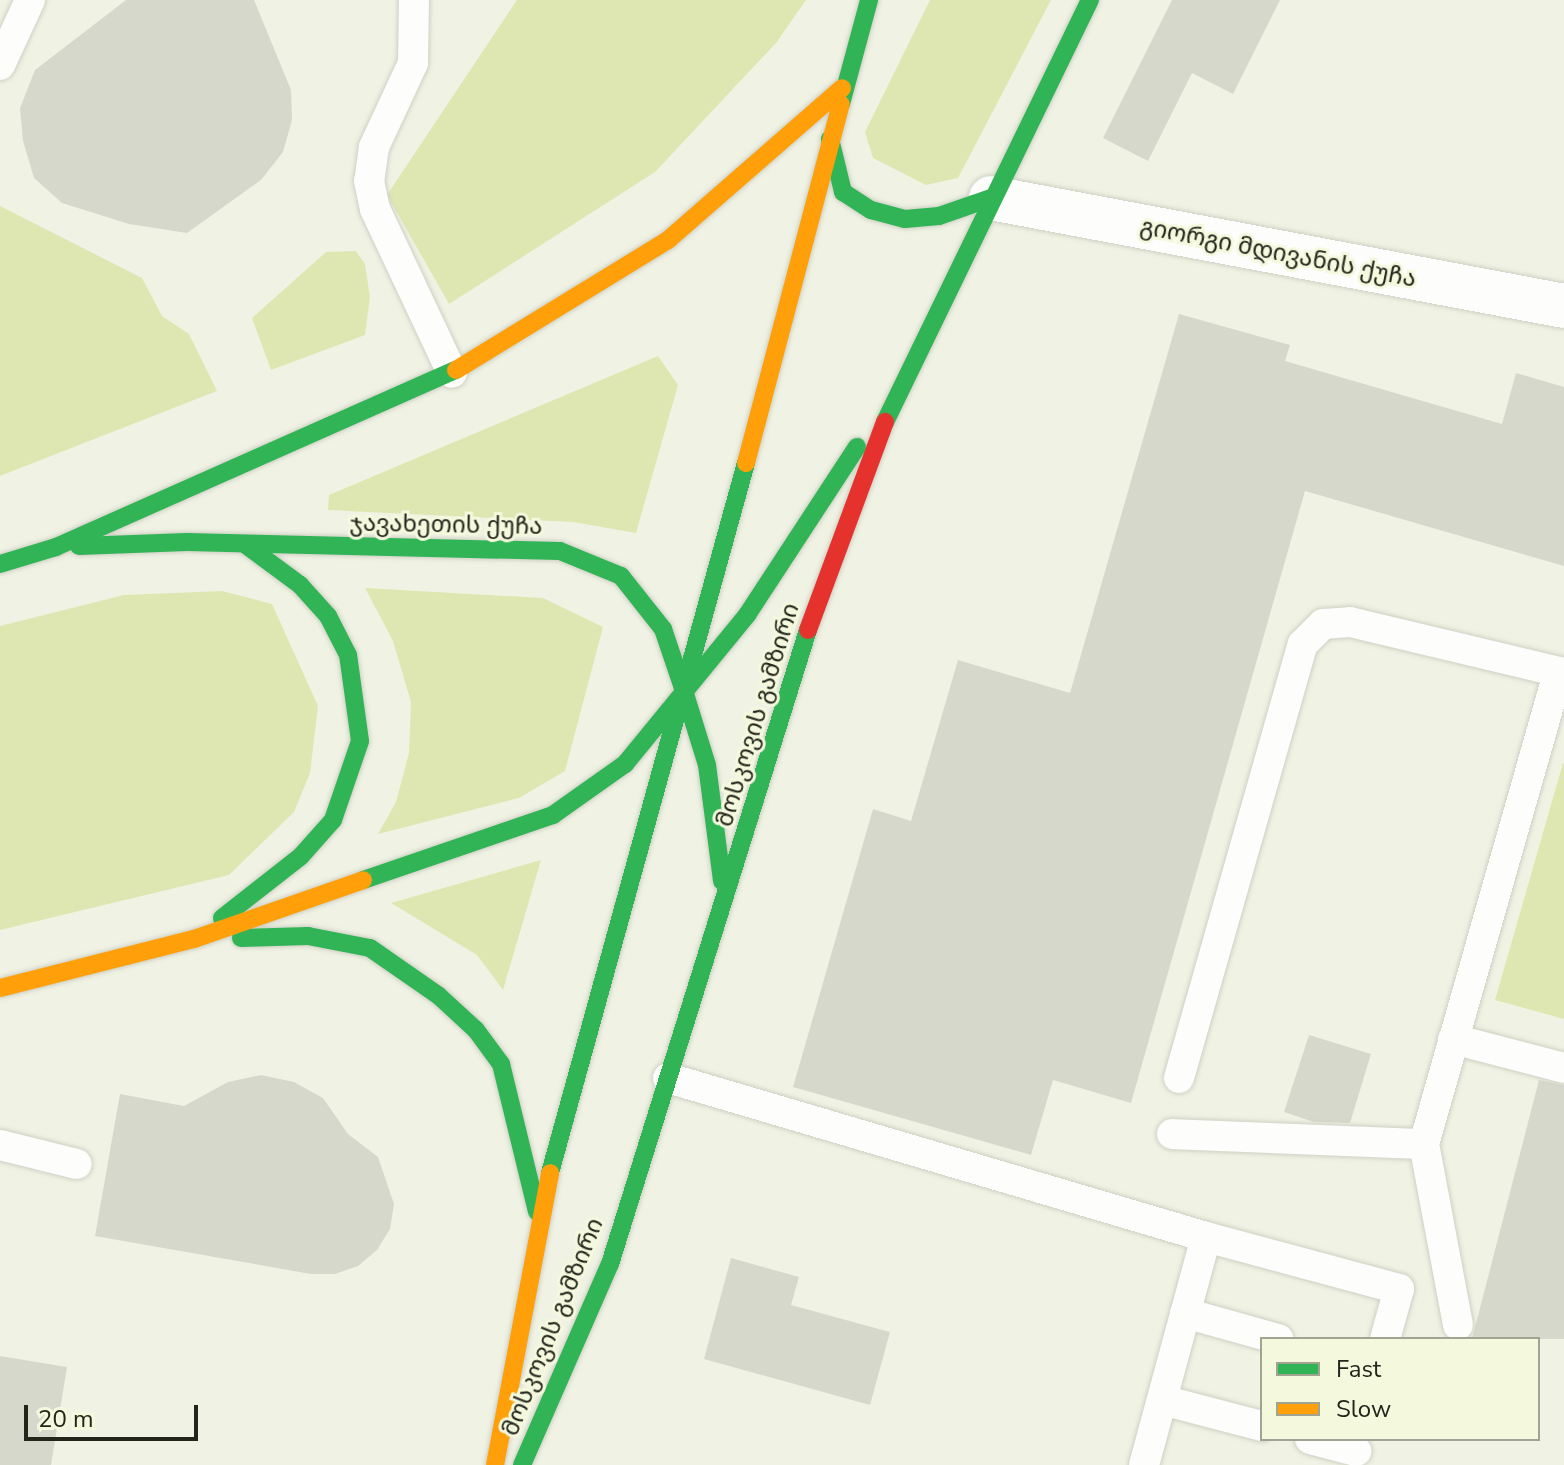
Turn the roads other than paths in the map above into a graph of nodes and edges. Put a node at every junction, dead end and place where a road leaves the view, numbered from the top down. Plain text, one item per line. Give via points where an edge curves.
1 (30, 0) edge
2 (414, 0) edge
3 (869, 0) edge
4 (1090, 0) edge
5 (0, 65) edge
6 (842, 88) junction
7 (830, 137) junction
8 (991, 198) junction
9 (1563, 307) edge
10 (452, 373) junction
11 (900, 383) junction
12 (246, 545) junction
13 (56, 547) junction
14 (0, 564) edge
15 (1561, 673) edge
16 (685, 694) junction
17 (724, 908) junction
18 (194, 939) junction
19 (0, 988) edge
20 (1453, 1039) junction
21 (1564, 1068) edge
22 (668, 1078) junction
23 (1179, 1078) dead end
24 (1172, 1134) dead end
25 (1424, 1144) junction
26 (0, 1145) edge
27 (77, 1164) dead end
28 (538, 1217) junction
29 (1206, 1237) junction
30 (1185, 1313) junction
31 (1458, 1325) dead end
32 (1271, 1337) edge
33 (1386, 1337) edge
34 (1162, 1400) junction
35 (1260, 1425) edge
36 (1317, 1441) edge
37 (1355, 1452) edge
38 (495, 1465) edge
39 (522, 1465) edge
40 (1144, 1465) edge

1 - 5 lane
2 - 10 lane via 413,63 374,147 369,181 375,209
3 - 6 main road, მოსკოვის გამზირი
4 - 8 main road, მოსკოვის გამზირი
6 - 7 main road, მოსკოვის გამზირი
6 - 10 main road, ჯავახეთის ქუჩა via 668,240
7 - 8 main road via 843,192 871,210 905,219 939,216
7 - 16 main road, მოსკოვის გამზირი
8 - 9 street, გიორგი მდივანის ქუჩა
8 - 11 main road, მოსკოვის გამზირი
10 - 13 main road, ჯავახეთის ქუჩა
11 - 16 main road via 747,615
11 - 17 main road, მოსკოვის გამზირი via 803,644
12 - 13 main road, ჯავახეთის ქუჩა
12 - 16 main road, ჯავახეთის ქუჩა via 560,551 621,576 663,629
12 - 18 main road via 300,585 328,616 348,655 360,741 333,820 301,856
13 - 14 main road, ჯავახეთის ქუჩა
15 - 20 lane
15 - 23 lane via 1350,622 1323,624 1303,644
16 - 17 main road, ჯავახეთის ქუჩა via 719,830
16 - 18 main road via 625,764 553,815
16 - 28 main road, მოსკოვის გამზირი
17 - 22 main road, მოსკოვის გამზირი
18 - 19 main road
18 - 28 main road via 308,936 370,948 439,996 476,1030 501,1064
20 - 21 lane
20 - 25 lane
22 - 29 lane
22 - 39 main road, მოსკოვის გამზირი via 610,1264
24 - 25 lane
25 - 31 lane
26 - 27 lane
28 - 38 main road, მოსკოვის გამზირი
29 - 30 lane
29 - 33 lane via 1399,1289
30 - 32 lane
30 - 34 lane
34 - 35 lane
34 - 40 lane
36 - 37 lane

